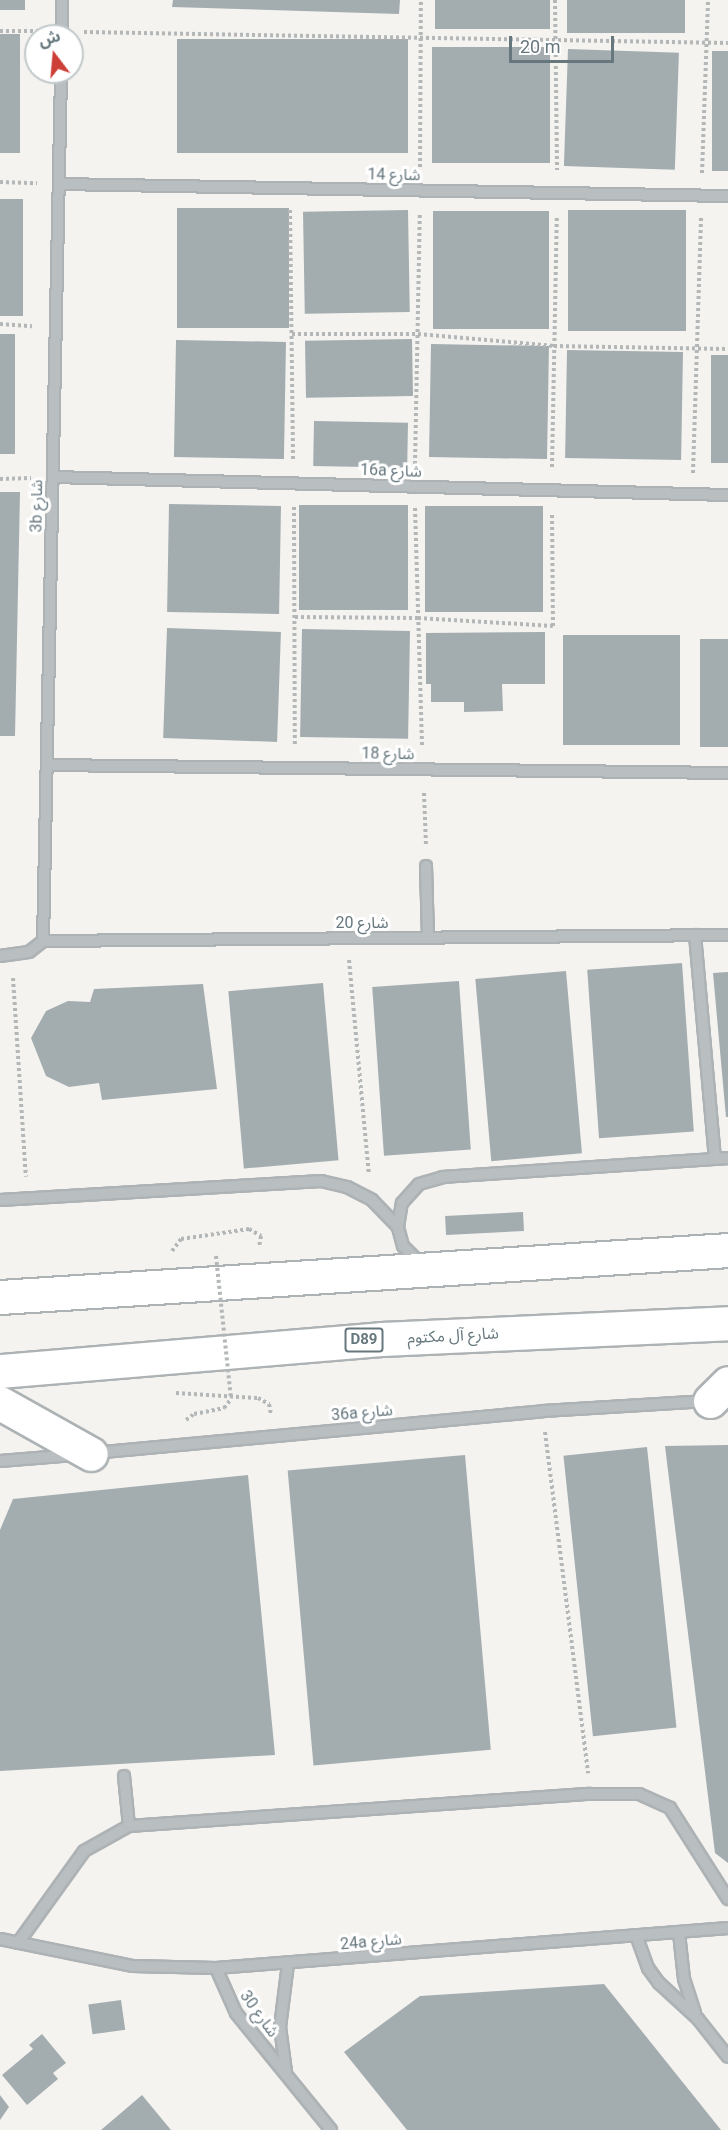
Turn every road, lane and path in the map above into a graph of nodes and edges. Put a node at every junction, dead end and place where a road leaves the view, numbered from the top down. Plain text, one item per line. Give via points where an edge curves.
1 (62, 0) edge
2 (421, 0) edge
3 (555, 0) edge
4 (708, 0) edge
5 (62, 24) edge
6 (0, 31) edge
7 (24, 32) edge
8 (84, 34) edge
9 (421, 40) junction
10 (556, 42) junction
11 (707, 43) junction
12 (728, 43) edge
13 (61, 84) edge
14 (0, 182) edge
15 (59, 184) junction
16 (420, 190) junction
17 (557, 192) junction
18 (701, 195) junction
19 (728, 196) edge
20 (0, 324) edge
21 (56, 327) junction
22 (292, 334) dead end
23 (418, 334) junction
24 (554, 346) junction
25 (697, 348) junction
26 (728, 349) edge
27 (53, 477) junction
28 (0, 479) edge
29 (415, 487) junction
30 (551, 491) junction
31 (693, 494) junction
32 (728, 495) edge
33 (295, 617) dead end
34 (418, 618) junction
35 (47, 765) junction
36 (423, 770) junction
37 (728, 773) edge
38 (426, 866) joint
39 (695, 935) junction
40 (728, 935) edge
41 (428, 938) junction
42 (346, 939) junction
43 (44, 941) junction
44 (0, 956) edge
45 (12, 956) junction
46 (715, 1158) junction
47 (728, 1158) edge
48 (27, 1198) junction
49 (0, 1200) edge
50 (372, 1200) junction
51 (398, 1227) junction
52 (728, 1250) edge
53 (216, 1256) dead end
54 (434, 1270) junction
55 (0, 1297) edge
56 (728, 1323) edge
57 (0, 1371) edge
58 (166, 1393) dead end
59 (722, 1395) edge
60 (0, 1403) edge
61 (543, 1411) junction
62 (267, 1422) dead end
63 (186, 1429) dead end
64 (91, 1454) junction
65 (2, 1462) edge
66 (124, 1776) dead end
67 (590, 1794) junction
68 (129, 1826) junction
69 (728, 1899) edge
70 (728, 1928) edge
71 (0, 1930) edge
72 (679, 1933) junction
73 (636, 1935) junction
74 (0, 1939) edge
75 (18, 1943) junction
76 (288, 1964) junction
77 (216, 1968) junction
78 (698, 2019) junction
79 (728, 2057) edge
80 (286, 2072) junction
81 (331, 2130) edge

1 - 5 street
2 - 9 path
3 - 10 path
4 - 11 path
6 - 7 path
8 - 9 path
9 - 10 path
9 - 16 path
10 - 11 path
10 - 17 path
11 - 12 path
11 - 18 path
13 - 15 street, 3b شارع
14 - 15 path
15 - 16 street, شارع 14
15 - 21 street, 3b شارع
16 - 17 street, شارع 14
16 - 23 path
17 - 18 street, شارع 14
17 - 24 path
18 - 19 street, شارع 14
18 - 25 path
20 - 21 path
21 - 27 street, 3b شارع
22 - 23 path
23 - 24 path
23 - 29 path
24 - 25 path
24 - 30 path
25 - 26 path
25 - 31 path
27 - 28 path
27 - 29 street, 16a شارع
27 - 35 street, 3b شارع
29 - 30 street, 16a شارع
29 - 34 path
30 - 31 street, 16a شارع
30 - 34 path via 553,626
31 - 32 street, 16a شارع
33 - 34 path
34 - 36 path
35 - 36 street, شارع 18
35 - 43 street, 3b شارع
36 - 37 street, شارع 18
36 - 38 path
38 - 41 street
39 - 40 street, شارع 20
39 - 41 street, شارع 20
39 - 46 street
41 - 42 street, شارع 20
42 - 43 street, شارع 20
42 - 50 path
43 - 45 street, شارع 20 via 29,952
44 - 45 street, شارع 20
45 - 48 path
46 - 47 street
46 - 51 street via 443,1177 419,1184 402,1203
48 - 49 street
48 - 50 street via 321,1181 347,1187
50 - 51 street
51 - 54 street via 403,1246 416,1261
52 - 54 main road
53 - 63 path, bridge via 231,1399 224,1408 189,1417
54 - 55 main road
56 - 57 main road, شارع آل مكتوم / D89 via 382,1339
58 - 62 path via 264,1400 272,1410
59 - 61 street, 36a شارع
60 - 64 main road
61 - 64 street, 36a شارع
61 - 67 path
64 - 65 street, 36a شارع
66 - 68 street
67 - 68 street
67 - 69 street via 639,1794 670,1808
68 - 75 street via 84,1851
70 - 72 street, 24a شارع
71 - 75 street, 24a شارع
72 - 73 street, 24a شارع
72 - 78 street via 684,1979
73 - 76 street, 24a شارع
73 - 78 street via 654,1976
74 - 75 street, 24a شارع
75 - 77 street, 24a شارع via 133,1966
76 - 77 street, 24a شارع
76 - 80 street, شارع 30 via 280,2026
77 - 80 street, شارع 30 via 236,2013
78 - 79 street
80 - 81 street, شارع 30

